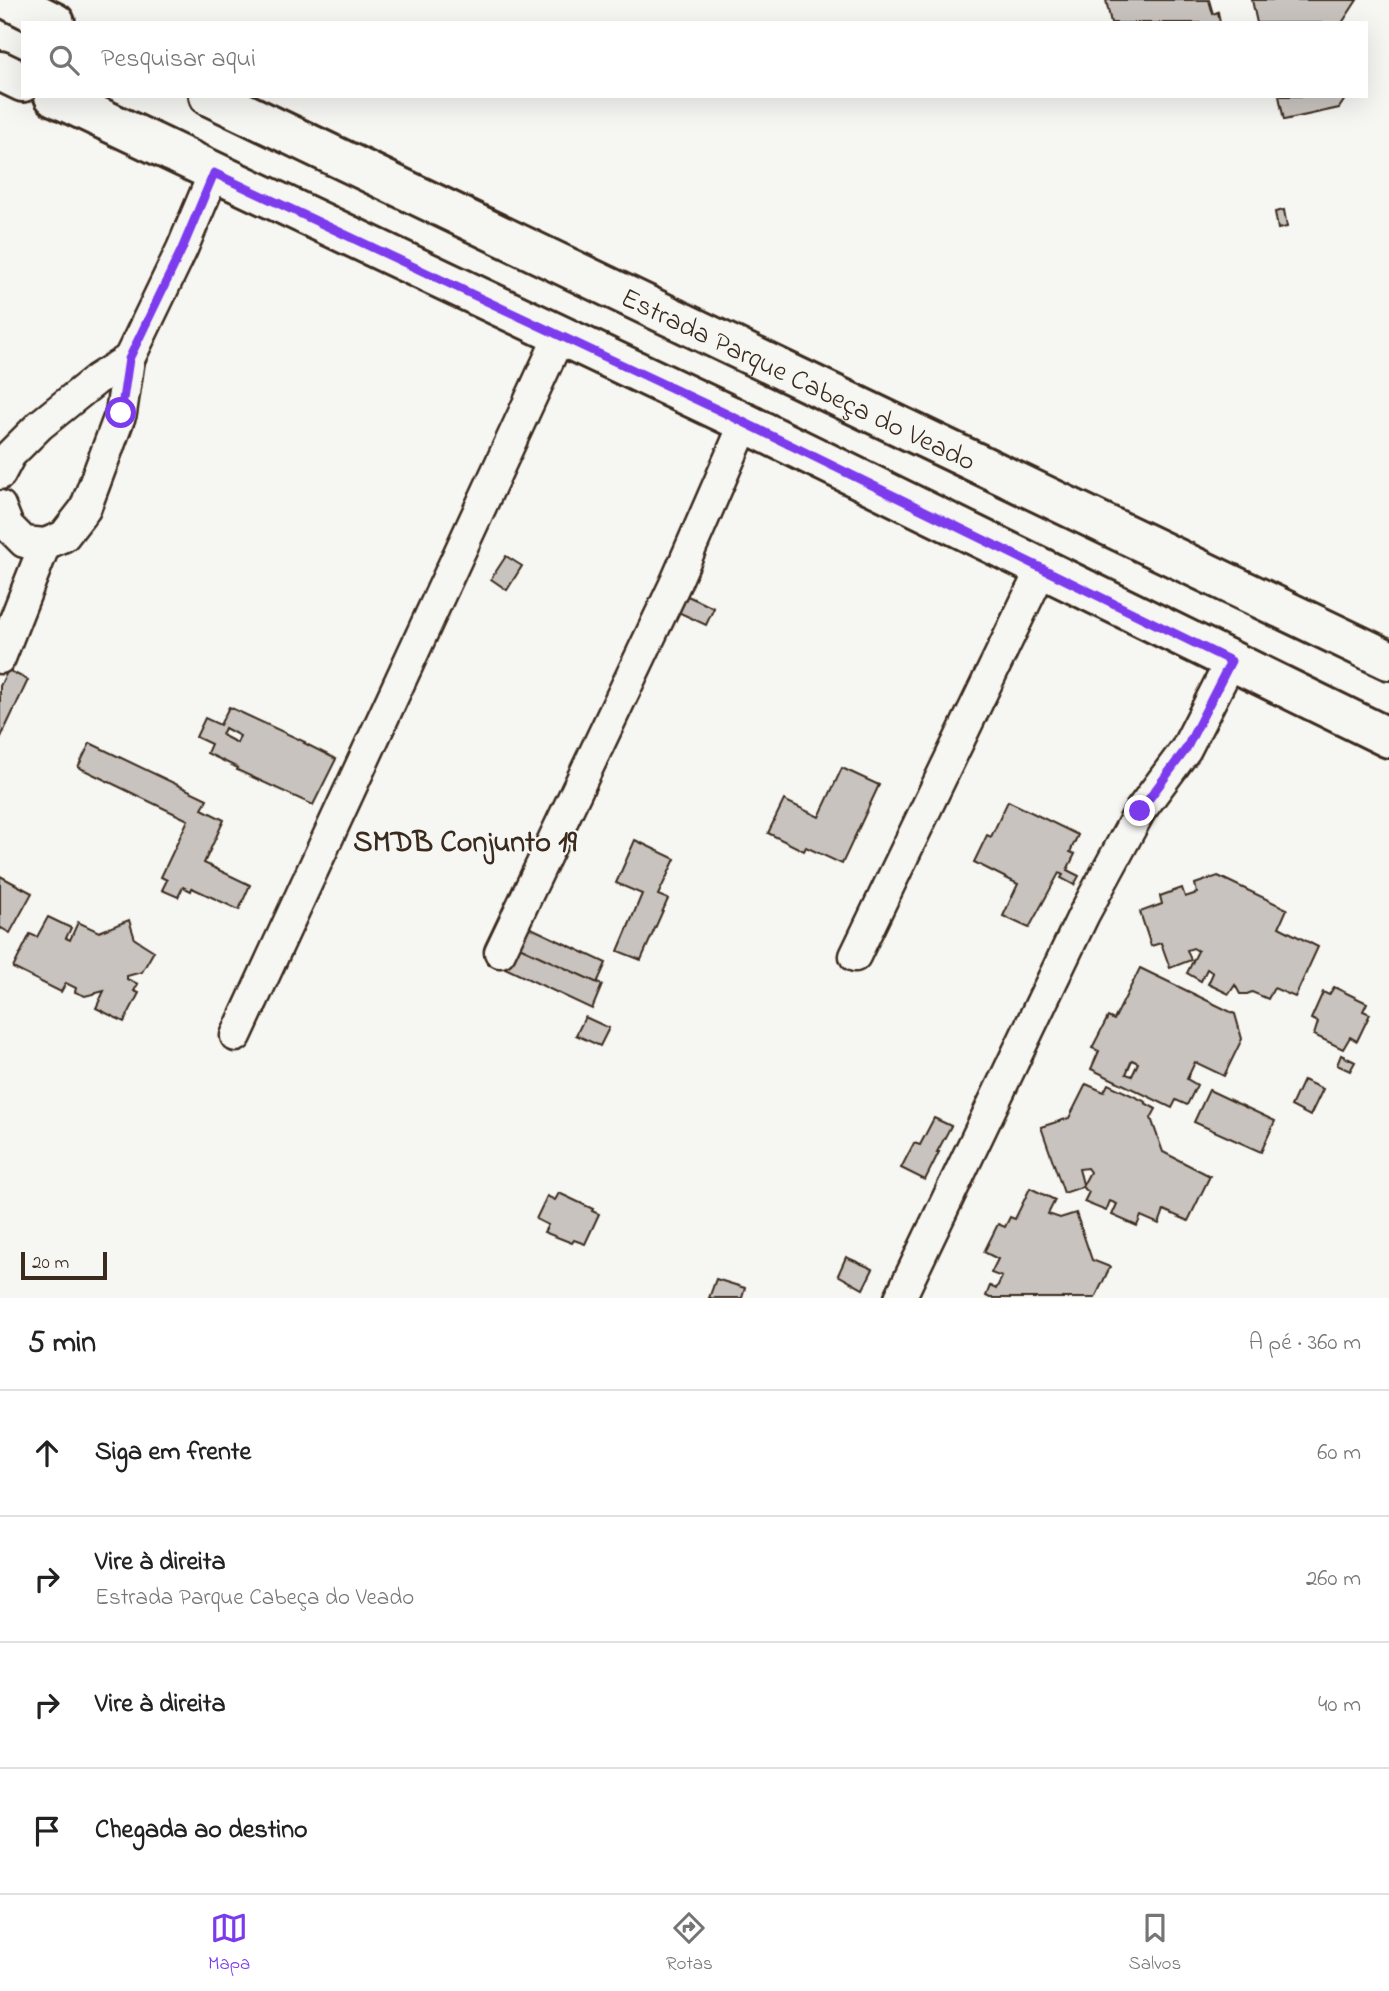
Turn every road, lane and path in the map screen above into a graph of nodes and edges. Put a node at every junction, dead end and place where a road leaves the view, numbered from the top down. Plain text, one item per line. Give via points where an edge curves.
1 (9, 0) edge
2 (51, 21) edge
3 (0, 71) edge
4 (21, 81) edge
5 (58, 98) edge
6 (213, 98) edge
7 (214, 173) junction
8 (560, 335) junction
9 (129, 359) junction
10 (745, 423) junction
11 (0, 474) edge
12 (0, 506) edge
13 (44, 544) junction
14 (1042, 568) junction
15 (0, 658) edge
16 (1389, 660) edge
17 (1231, 661) junction
18 (1389, 738) edge
19 (500, 952) dead end
20 (855, 956) dead end
21 (236, 1036) dead end
22 (900, 1298) edge

1 - 2 main road
3 - 4 main road
5 - 7 main road
6 - 16 main road, Estrada Parque Cabeça do Veado
7 - 8 main road
7 - 9 street
8 - 10 main road
8 - 21 street
9 - 11 street via 40,425 10,455
9 - 13 street via 121,413 85,509 64,536
10 - 14 main road
10 - 19 street via 675,583
12 - 13 street via 8,526 24,542
13 - 15 street
14 - 17 main road
14 - 20 street
17 - 18 main road
17 - 22 street via 1186,749 1140,811 1084,914

